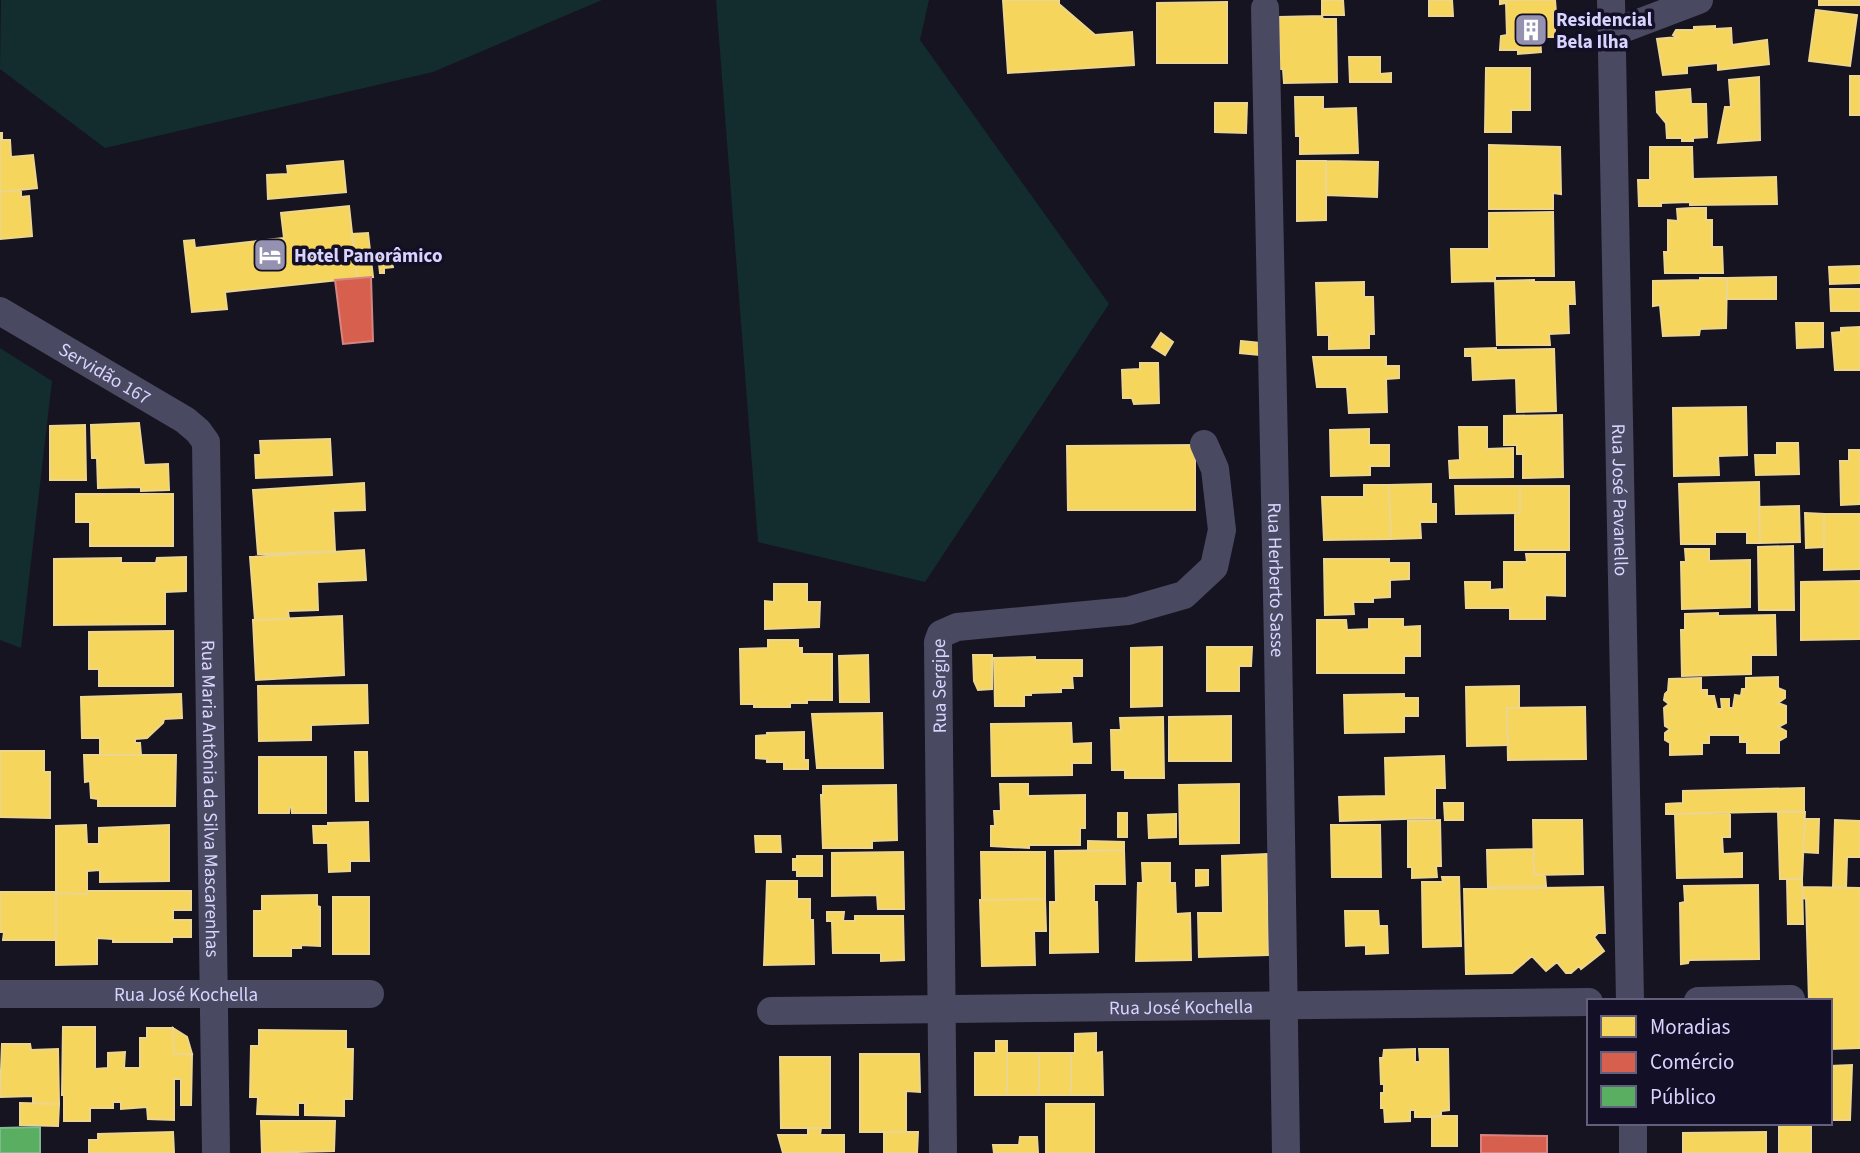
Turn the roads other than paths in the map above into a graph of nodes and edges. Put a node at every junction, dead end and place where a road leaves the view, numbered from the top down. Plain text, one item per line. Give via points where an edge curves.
1 (1611, 0) edge
2 (1699, 0) edge
3 (1265, 8) dead end
4 (1612, 33) junction
5 (0, 311) edge
6 (205, 443) joint
7 (1204, 444) dead end
8 (0, 994) edge
9 (215, 994) junction
10 (370, 994) dead end
11 (1630, 999) edge
12 (1587, 1002) edge
13 (1283, 1004) junction
14 (941, 1008) junction
15 (771, 1011) dead end
16 (1633, 1125) edge
17 (216, 1153) edge
18 (943, 1153) edge
19 (1286, 1153) edge
20 (1633, 1153) edge

1 - 4 street, Rua José Pavanello
2 - 4 street
3 - 13 street, Rua Herberto Sasse
4 - 11 street, Rua José Pavanello
5 - 6 street, Servidão 167 via 185,420
6 - 9 street, Rua Maria Antônia da Silva Mascarenhas
7 - 14 street, Rua Sergipe via 1215,468 1222,530 1214,567 1184,595 1128,611 957,627 941,634
8 - 9 street, Rua José Kochella
9 - 10 street, Rua José Kochella
9 - 17 street, Rua Maria Antônia da Silva Mascarenhas
12 - 13 street, Rua José Kochella
13 - 14 street, Rua José Kochella
13 - 19 street, Rua Herberto Sasse
14 - 15 street, Rua José Kochella
14 - 18 street, Rua Sergipe
16 - 20 street

